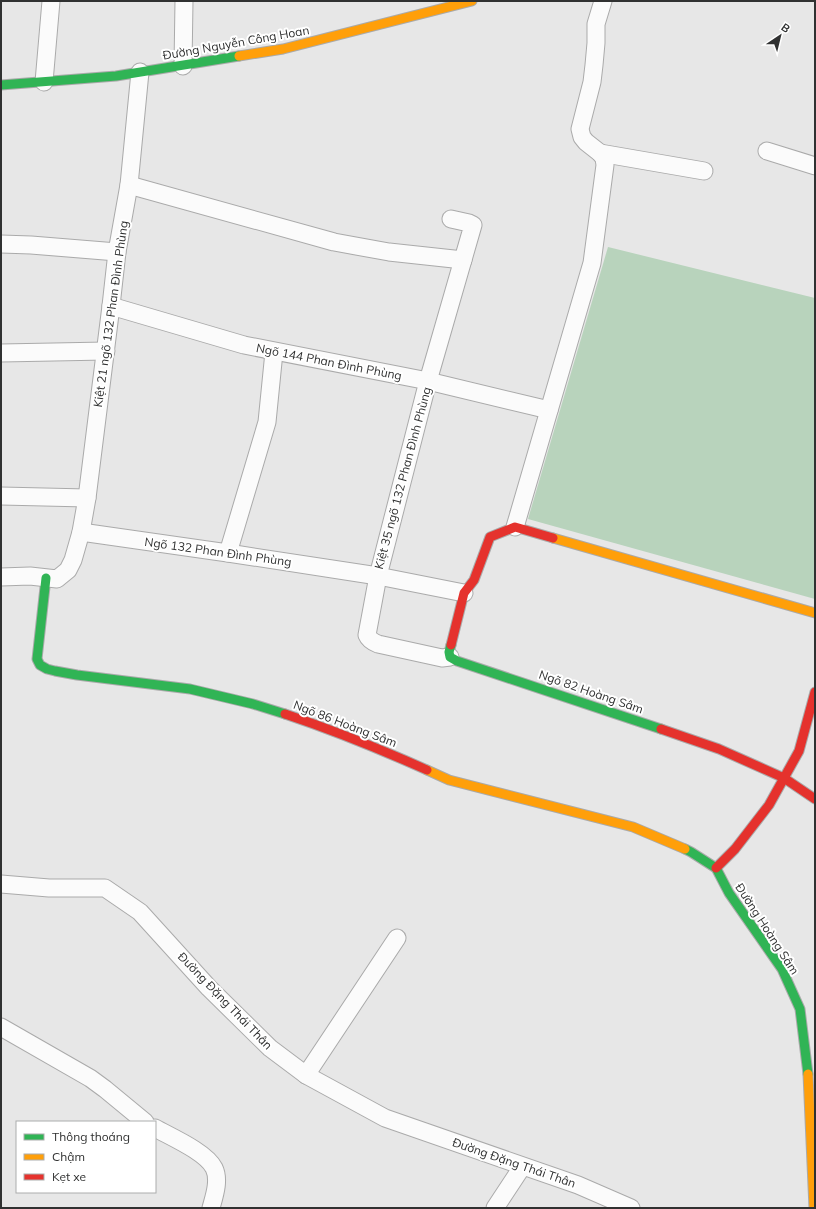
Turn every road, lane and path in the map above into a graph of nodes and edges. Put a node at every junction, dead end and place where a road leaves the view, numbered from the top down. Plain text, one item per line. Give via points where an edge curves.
1 (51, 1) edge
2 (184, 1) edge
3 (472, 1) edge
4 (603, 1) edge
5 (183, 66) junction
6 (140, 72) junction
7 (44, 82) junction
8 (1, 85) edge
9 (767, 151) dead end
10 (600, 152) junction
11 (815, 166) edge
12 (704, 171) dead end
13 (129, 186) junction
14 (451, 219) dead end
15 (1, 244) edge
16 (117, 252) junction
17 (462, 260) junction
18 (111, 306) junction
19 (106, 351) junction
20 (274, 352) junction
21 (1, 353) edge
22 (428, 381) junction
23 (549, 410) junction
24 (1, 496) edge
25 (87, 498) junction
26 (515, 527) junction
27 (81, 532) junction
28 (228, 553) junction
29 (378, 576) junction
30 (1, 577) edge
31 (46, 578) junction
32 (464, 593) junction
33 (815, 613) edge
34 (450, 657) junction
35 (815, 692) edge
36 (784, 778) junction
37 (815, 799) edge
38 (716, 868) junction
39 (1, 884) edge
40 (397, 938) dead end
41 (1, 1027) edge
42 (306, 1075) junction
43 (144, 1121) edge
44 (156, 1129) edge
45 (522, 1166) junction
46 (211, 1208) edge
47 (494, 1208) edge
48 (631, 1208) edge
49 (814, 1208) edge

1 - 7 street
2 - 5 street
3 - 5 street, Đường Nguyễn Công Hoan via 283,49
4 - 10 street via 596,24 592,82 580,129 586,142
5 - 6 street, Đường Nguyễn Công Hoan
6 - 7 street, Đường Nguyễn Công Hoan
6 - 13 street, Kiệt 21 ngõ 132 Phan Đình Phùng
7 - 8 street, Đường Nguyễn Công Hoan
9 - 11 street
10 - 12 street
10 - 23 street via 606,165 592,263
13 - 16 street, Kiệt 21 ngõ 132 Phan Đình Phùng
13 - 17 street via 334,242 389,252
14 - 17 street, Kiệt 35 ngõ 132 Phan Đình Phùng via 473,225
15 - 16 street
16 - 18 street, Kiệt 21 ngõ 132 Phan Đình Phùng
17 - 22 street, Kiệt 35 ngõ 132 Phan Đình Phùng
18 - 19 street, Kiệt 21 ngõ 132 Phan Đình Phùng
18 - 20 street, Ngõ 144 Phan Đình Phùng
19 - 21 street
19 - 25 street, Kiệt 21 ngõ 132 Phan Đình Phùng
20 - 22 street, Ngõ 144 Phan Đình Phùng
20 - 28 street via 266,422
22 - 23 street, Ngõ 144 Phan Đình Phùng
22 - 29 street, Kiệt 35 ngõ 132 Phan Đình Phùng
23 - 26 street
24 - 25 street
25 - 27 street, Kiệt 21 ngõ 132 Phan Đình Phùng
26 - 32 street via 490,537 474,580
26 - 33 street
27 - 28 street, Ngõ 132 Phan Đình Phùng
27 - 31 street via 68,570 57,579
28 - 29 street, Ngõ 132 Phan Đình Phùng
29 - 32 street, Ngõ 132 Phan Đình Phùng
29 - 34 street, Kiệt 35 ngõ 132 Phan Đình Phùng via 368,638 378,644 442,658
30 - 31 street
31 - 38 street, Ngõ 86 Hoàng Sâm via 37,660 47,669 190,689 253,704 309,722 389,753 449,780 634,827 691,852
32 - 34 street via 449,652
34 - 36 street, Ngõ 82 Hoàng Sâm via 719,749
35 - 36 street via 799,751
36 - 37 street, Ngõ 82 Hoàng Sâm
36 - 38 street via 769,806 735,849
38 - 49 street, Đường Hoàng Sâm via 729,893 782,969 800,1009 808,1078
39 - 42 street, Đường Đặng Thái Thân via 49,888 105,888 140,912 209,988 270,1048
40 - 42 street
41 - 43 street via 90,1078
42 - 45 street, Đường Đặng Thái Thân via 385,1118
44 - 46 street via 199,1153 215,1169 216,1187
45 - 47 street
45 - 48 street, Đường Đặng Thái Thân via 578,1185

